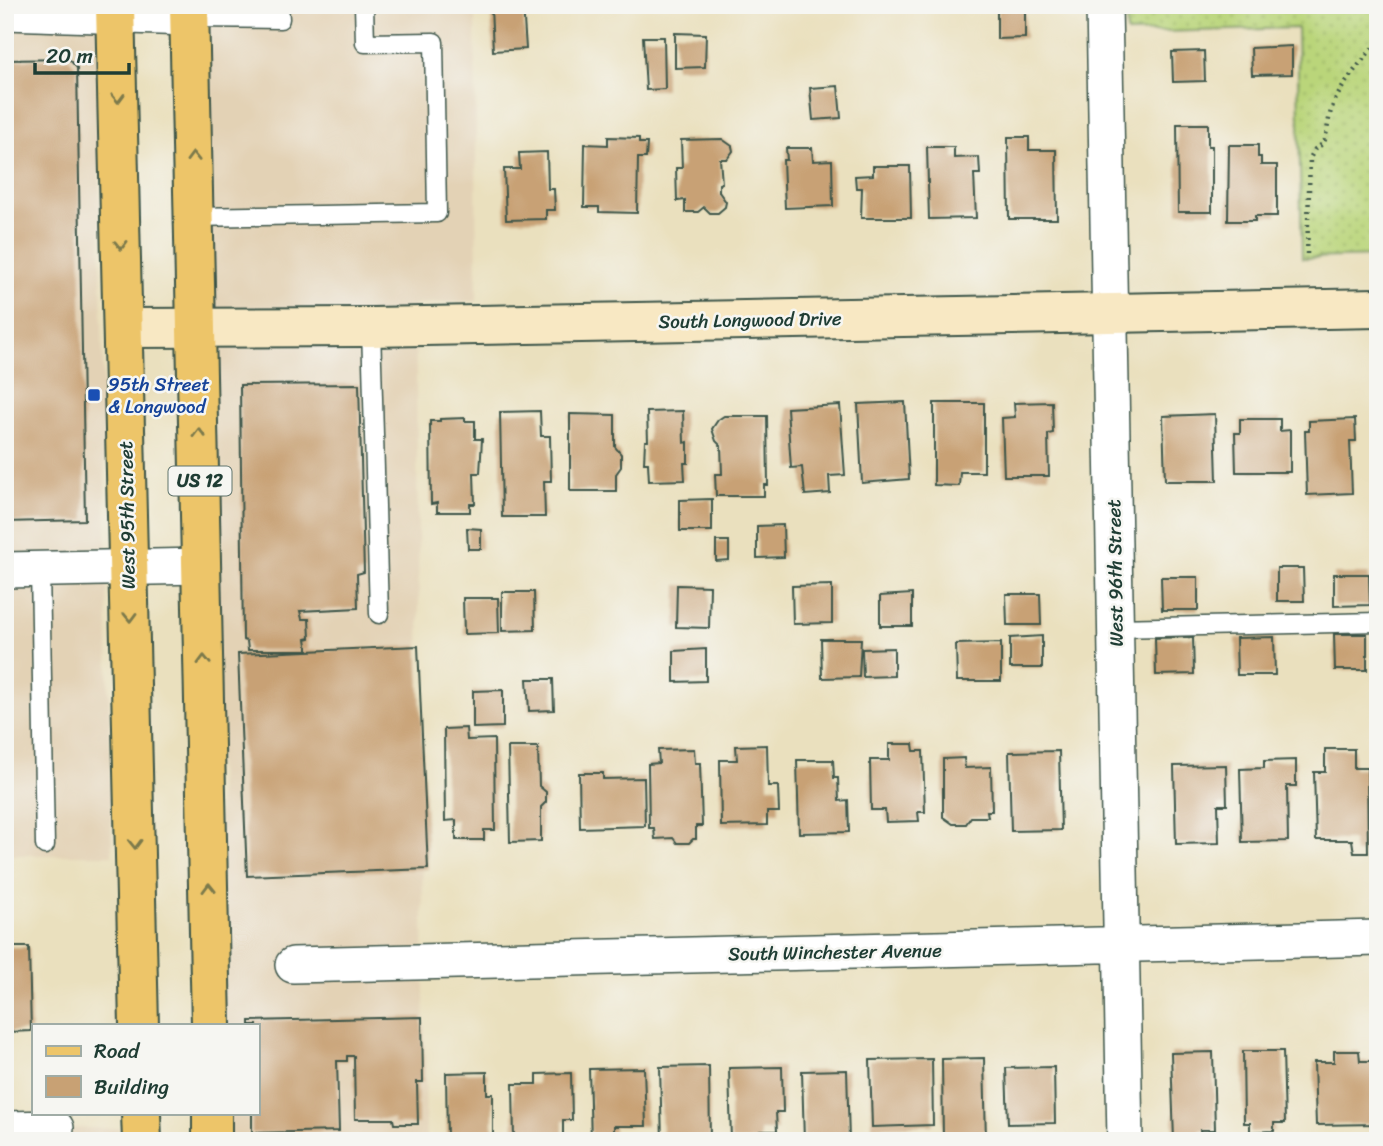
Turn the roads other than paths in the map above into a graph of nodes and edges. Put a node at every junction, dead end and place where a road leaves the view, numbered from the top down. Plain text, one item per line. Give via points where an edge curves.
1 (279, 5) edge
2 (365, 5) edge
3 (1104, 5) edge
4 (9, 10) edge
5 (115, 10) edge
6 (190, 11) edge
7 (194, 217) junction
8 (1378, 308) edge
9 (1111, 314) junction
10 (197, 327) junction
11 (371, 327) junction
12 (123, 328) junction
13 (202, 566) junction
14 (128, 568) junction
15 (5, 570) edge
16 (40, 570) junction
17 (379, 614) dead end
18 (1378, 622) edge
19 (1116, 628) junction
20 (45, 845) dead end
21 (1378, 939) edge
22 (1122, 945) junction
23 (293, 965) dead end
24 (139, 1024) edge
25 (211, 1024) edge
26 (141, 1114) edge
27 (212, 1114) edge
28 (56, 1128) dead end
29 (5, 1129) edge
30 (142, 1141) edge
31 (212, 1141) edge
32 (1125, 1141) edge

1 - 6 lane via 280,19
2 - 7 lane via 365,43 434,42 437,213
3 - 9 street, West 96th Street
4 - 5 street
5 - 6 street
5 -> 12 main road, West 95th Street
7 -> 6 main road, US 12
7 - 10 main road, US 12
8 - 9 street, South Longwood Drive
9 - 11 street, South Longwood Drive
9 - 19 street, West 96th Street
10 - 11 street, South Longwood Drive
10 - 12 street, South Longwood Drive
13 -> 10 main road, US 12
11 - 17 lane
12 - 14 main road, West 95th Street
13 - 14 street
25 -> 13 main road, US 12
14 - 16 street
14 -> 24 main road, West 95th Street
15 - 16 street
16 - 20 lane
18 - 19 lane
19 - 22 street, West 96th Street
21 - 22 street, South Winchester Avenue
22 - 23 street, South Winchester Avenue
22 - 32 street, West 96th Street
26 - 30 main road
27 - 31 main road
28 - 29 street

